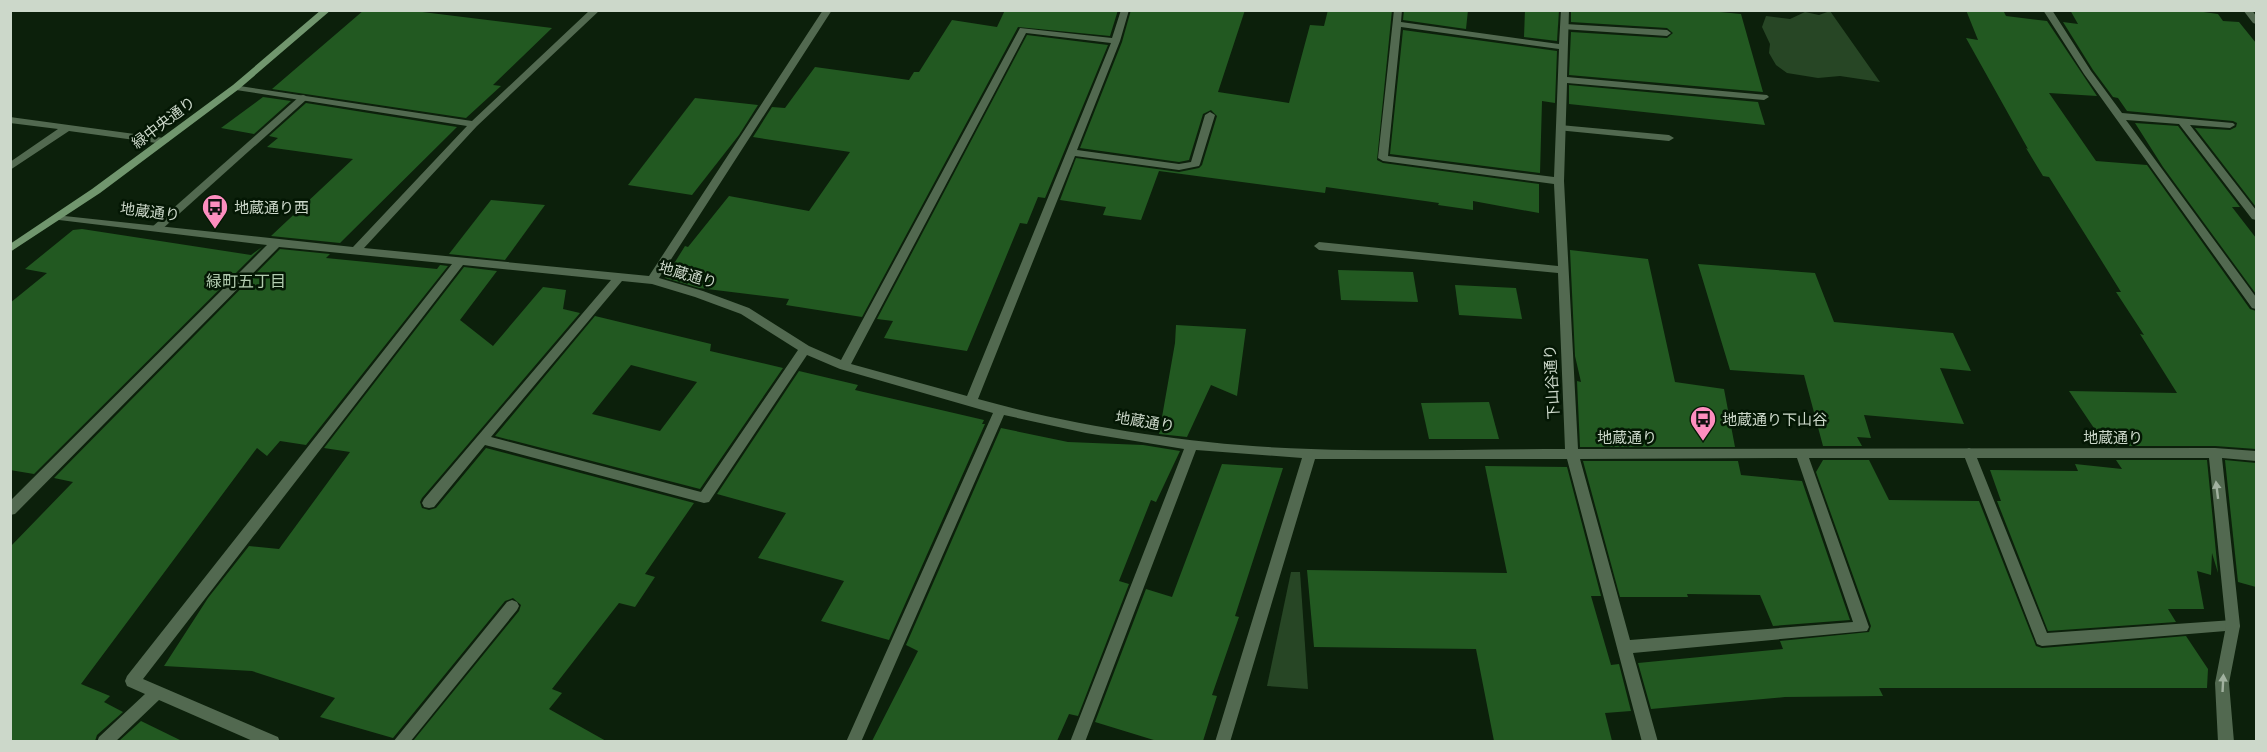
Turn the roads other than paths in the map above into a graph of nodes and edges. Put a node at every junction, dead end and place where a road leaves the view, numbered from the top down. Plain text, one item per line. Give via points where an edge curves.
1 (327, 10) edge
2 (596, 10) edge
3 (828, 10) edge
4 (1125, 10) edge
5 (1398, 10) edge
6 (1565, 10) edge
7 (2047, 10) edge
8 (2247, 10) edge
9 (2256, 21) edge
10 (1396, 24) junction
11 (1565, 27) junction
12 (1667, 33) dead end
13 (1116, 41) junction
14 (1565, 47) junction
15 (1564, 80) junction
16 (236, 87) junction
17 (1764, 97) dead end
18 (303, 98) junction
19 (1210, 115) dead end
20 (2119, 116) junction
21 (10, 120) edge
22 (2182, 121) junction
23 (474, 124) junction
24 (2230, 125) dead end
25 (68, 127) junction
26 (1560, 128) junction
27 (1669, 138) dead end
28 (164, 141) junction
29 (1071, 153) junction
30 (10, 167) edge
31 (1559, 181) junction
32 (59, 217) junction
33 (2256, 217) edge
34 (156, 229) junction
35 (276, 243) junction
36 (1319, 246) dead end
37 (10, 249) edge
38 (355, 251) junction
39 (460, 262) junction
40 (1562, 270) junction
41 (620, 276) junction
42 (652, 280) junction
43 (2256, 305) edge
44 (805, 349) junction
45 (844, 366) junction
46 (971, 402) junction
47 (1000, 410) junction
48 (483, 440) junction
49 (1192, 445) junction
50 (1801, 453) junction
51 (1969, 453) junction
52 (2215, 453) junction
53 (1310, 454) junction
54 (1572, 454) junction
55 (2256, 456) edge
56 (429, 503) dead end
57 (10, 510) edge
58 (512, 606) dead end
59 (2233, 626) junction
60 (1626, 647) junction
61 (156, 693) junction
62 (266, 740) edge
63 (104, 741) edge
64 (400, 741) edge
65 (853, 741) edge
66 (1077, 741) edge
67 (1222, 741) edge
68 (1650, 741) edge
69 (2226, 741) edge

1 - 16 street, 緑中央通り
2 - 23 street
3 - 42 street
4 - 13 street
5 - 10 street
6 - 11 street, 下山谷通り
7 - 20 street
8 - 9 street
10 - 14 street
10 - 31 street via 1383,158
11 - 12 street
11 - 14 street, 下山谷通り
13 - 29 street
13 - 45 street via 1023,30
14 - 15 street, 下山谷通り
15 - 17 street
15 - 26 street, 下山谷通り
16 - 18 street
16 - 28 street, 緑中央通り
18 - 23 street
18 - 34 street
19 - 29 street via 1195,164 1179,167
20 - 22 street
20 - 43 street
21 - 25 street
22 - 24 street
22 - 33 street
23 - 38 street
25 - 28 street
25 - 30 street
26 - 27 street
26 - 31 street, 下山谷通り
28 - 32 street, 緑中央通り
29 - 46 street
31 - 40 street, 下山谷通り
32 - 34 street, 地蔵通り
32 - 37 street, 緑中央通り
34 - 35 street, 地蔵通り
35 - 38 street, 地蔵通り
35 - 57 street
36 - 40 street
38 - 39 street, 地蔵通り
39 - 41 street, 地蔵通り
39 - 61 street via 132,681
40 - 54 street, 下山谷通り
41 - 42 street, 地蔵通り
41 - 48 street
42 - 44 street, 地蔵通り via 745,311
44 - 45 street, 地蔵通り
44 - 48 street via 704,498
45 - 46 street, 地蔵通り
46 - 47 street, 地蔵通り
47 - 49 street, 地蔵通り
47 - 65 street
48 - 56 street
49 - 53 street, 地蔵通り
49 - 66 street
50 - 51 street, 地蔵通り
50 - 54 street, 地蔵通り
50 - 60 street via 1862,627
51 - 52 street, 地蔵通り
51 - 59 street via 2042,640
52 - 55 street, 地蔵通り
59 -> 52 street
53 - 54 street, 地蔵通り
53 - 67 street
54 - 60 street, 下山谷通り
58 - 64 street
69 -> 59 street via 2222,683
60 - 68 street, 下山谷通り
61 - 62 street
61 - 63 street

